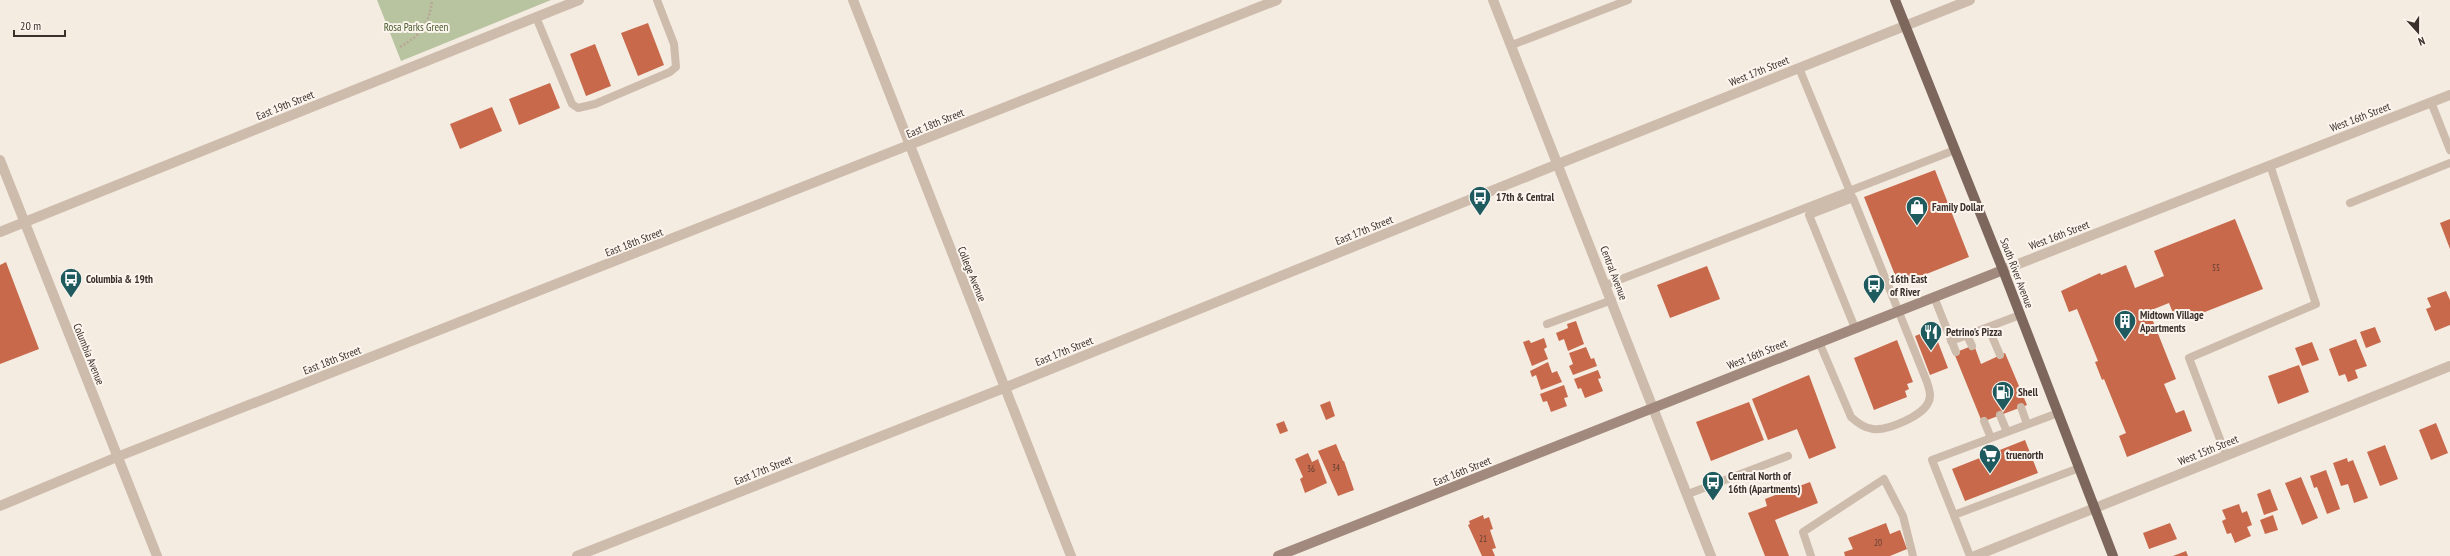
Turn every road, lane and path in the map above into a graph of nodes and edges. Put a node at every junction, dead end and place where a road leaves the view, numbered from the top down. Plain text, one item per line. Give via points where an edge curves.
1 (432, 0) edge
2 (579, 0) edge
3 (657, 0) edge
4 (853, 0) edge
5 (1277, 0) edge
6 (1493, 0) edge
7 (1628, 0) edge
8 (1895, 0) edge
9 (1970, 0) edge
10 (536, 17) junction
11 (1906, 25) junction
12 (1512, 45) junction
13 (400, 47) dead end
14 (1799, 68) junction
15 (2450, 95) edge
16 (2431, 102) junction
17 (909, 146) junction
18 (1956, 150) junction
19 (2450, 150) edge
20 (0, 160) edge
21 (2450, 163) edge
22 (1558, 164) junction
23 (2270, 165) junction
24 (1851, 194) junction
25 (2350, 203) dead end
26 (24, 222) junction
27 (0, 232) edge
28 (2003, 270) junction
29 (1606, 285) junction
30 (1934, 297) junction
31 (1612, 300) junction
32 (1898, 311) junction
33 (2020, 315) junction
34 (1547, 324) dead end
35 (1988, 327) junction
36 (1855, 328) junction
37 (1967, 335) junction
38 (1951, 341) junction
39 (1819, 342) junction
40 (1972, 346) dead end
41 (1956, 352) dead end
42 (2000, 355) dead end
43 (2450, 366) edge
44 (1004, 388) junction
45 (2021, 407) dead end
46 (1654, 408) junction
47 (2058, 413) junction
48 (2000, 415) dead end
49 (1984, 421) dead end
50 (2027, 424) junction
51 (2007, 432) junction
52 (1991, 438) junction
53 (1788, 456) dead end
54 (2226, 456) junction
55 (117, 457) junction
56 (2079, 468) junction
57 (1688, 494) junction
58 (0, 506) edge
59 (2094, 508) junction
60 (1954, 515) junction
61 (157, 556) edge
62 (577, 556) edge
63 (1071, 556) edge
64 (1278, 556) edge
65 (1711, 556) edge
66 (1811, 556) edge
67 (1913, 556) edge
68 (1970, 556) edge
69 (1975, 556) edge
70 (2113, 556) edge

1 - 13 path via 422,31 416,38
2 - 10 street, East 19th Street
3 - 10 lane via 674,44 676,67 670,72 595,104 578,108 572,104
4 - 17 street, College Avenue
5 - 17 street, East 18th Street
6 - 12 street, Central Avenue
7 - 12 lane
8 - 11 main road, South River Avenue
9 - 11 street, West 17th Street
10 - 26 street, East 19th Street
11 - 14 street, West 17th Street
11 - 18 main road, South River Avenue
12 - 22 street, Central Avenue
14 - 22 street, West 17th Street
14 - 24 lane
15 - 16 street, West 16th Street
16 - 19 lane
16 - 23 street, West 16th Street
17 - 44 street, College Avenue
17 - 55 street, East 18th Street
18 - 24 lane
18 - 28 main road, South River Avenue
20 - 26 street, Columbia Avenue
21 - 25 lane
22 - 29 street, Central Avenue
22 - 44 street, East 17th Street
23 - 28 street, West 16th Street
23 - 54 lane via 2316,304 2189,358
24 - 29 lane
24 - 32 lane
24 - 36 lane via 1809,214
26 - 27 street, East 19th Street
26 - 55 street, Columbia Avenue
28 - 30 main road, West 16th Street
28 - 33 main road, South River Avenue
29 - 31 street, Central Avenue
30 - 32 main road, West 16th Street
30 - 38 lane
31 - 34 lane
31 - 46 street, Central Avenue
32 - 36 main road, West 16th Street
32 - 39 lane via 1930,394 1928,404 1919,413 1903,422 1873,429 1861,425 1851,417
33 - 35 lane
33 - 47 main road, South River Avenue
35 - 37 lane
35 - 42 lane
36 - 39 main road, West 16th Street
37 - 38 lane
37 - 40 lane
38 - 41 lane
39 - 46 main road, West 16th Street
43 - 54 street, West 15th Street
44 - 62 street, East 17th Street
44 - 63 street, College Avenue
45 - 50 lane
46 - 57 street, Central Avenue
46 - 64 main road, East 16th Street
47 - 50 lane
47 - 56 main road, South River Avenue
48 - 51 lane
49 - 52 lane
50 - 51 lane
51 - 52 lane
52 - 60 lane via 1932,460
53 - 57 lane
54 - 59 street, West 15th Street
55 - 58 street, East 18th Street
55 - 61 street, Columbia Avenue
56 - 59 main road, South River Avenue
56 - 60 lane
57 - 65 street, Central Avenue
59 - 69 street, West 15th Street
59 - 70 main road, South River Avenue
60 - 68 lane
66 - 67 lane via 1803,532 1884,479 1903,516

